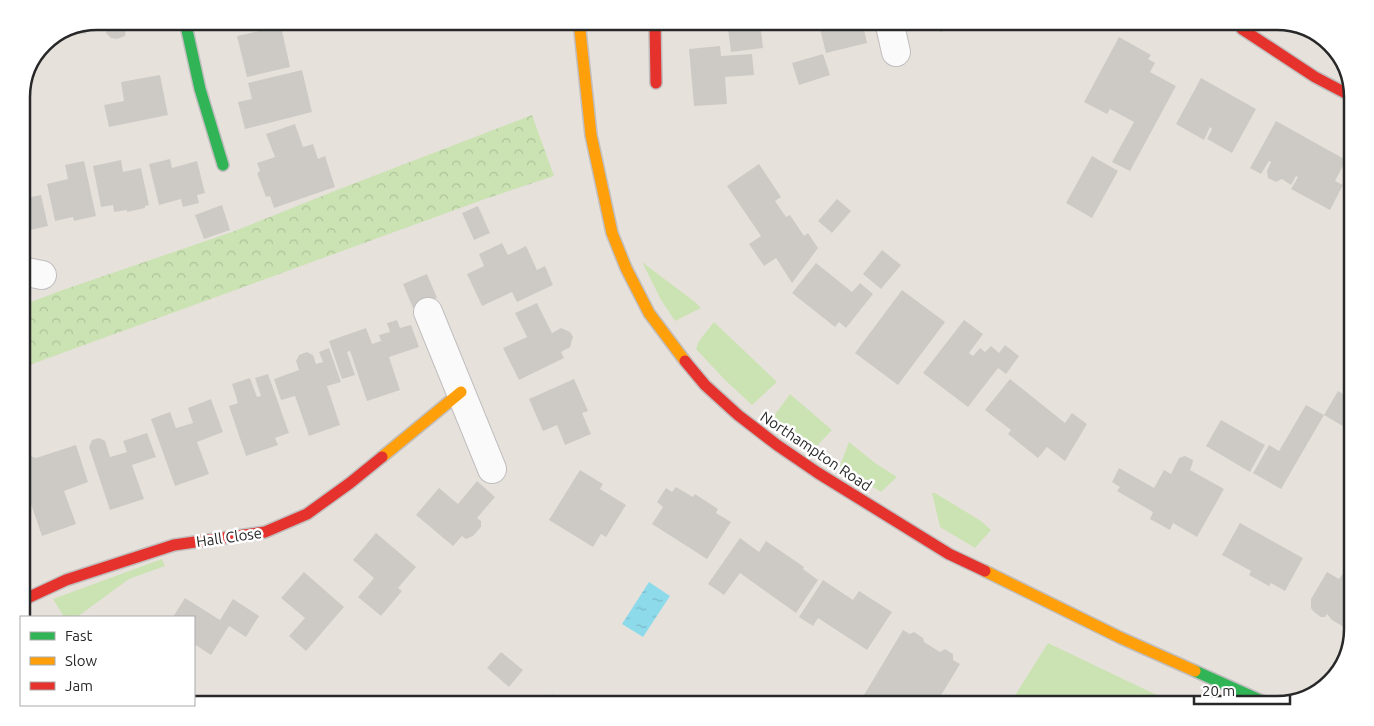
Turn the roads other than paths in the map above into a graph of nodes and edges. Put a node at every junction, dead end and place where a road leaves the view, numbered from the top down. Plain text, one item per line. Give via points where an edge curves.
1 (187, 30) edge
2 (581, 30) edge
3 (654, 30) edge
4 (891, 30) edge
5 (1244, 30) edge
6 (896, 52) dead end
7 (656, 83) dead end
8 (1344, 92) edge
9 (224, 165) dead end
10 (428, 312) dead end
11 (461, 392) junction
12 (492, 470) dead end
13 (30, 597) edge
14 (1252, 696) edge

1 - 9 main road via 200,89
2 - 14 main road, Northampton Road via 591,135 612,233 649,312 705,385 738,415 818,474 949,554 1121,638
3 - 7 main road
4 - 6 street
5 - 8 main road
10 - 11 street
11 - 12 street
11 - 13 main road, Hall Close via 307,514 265,532 174,545 66,580

